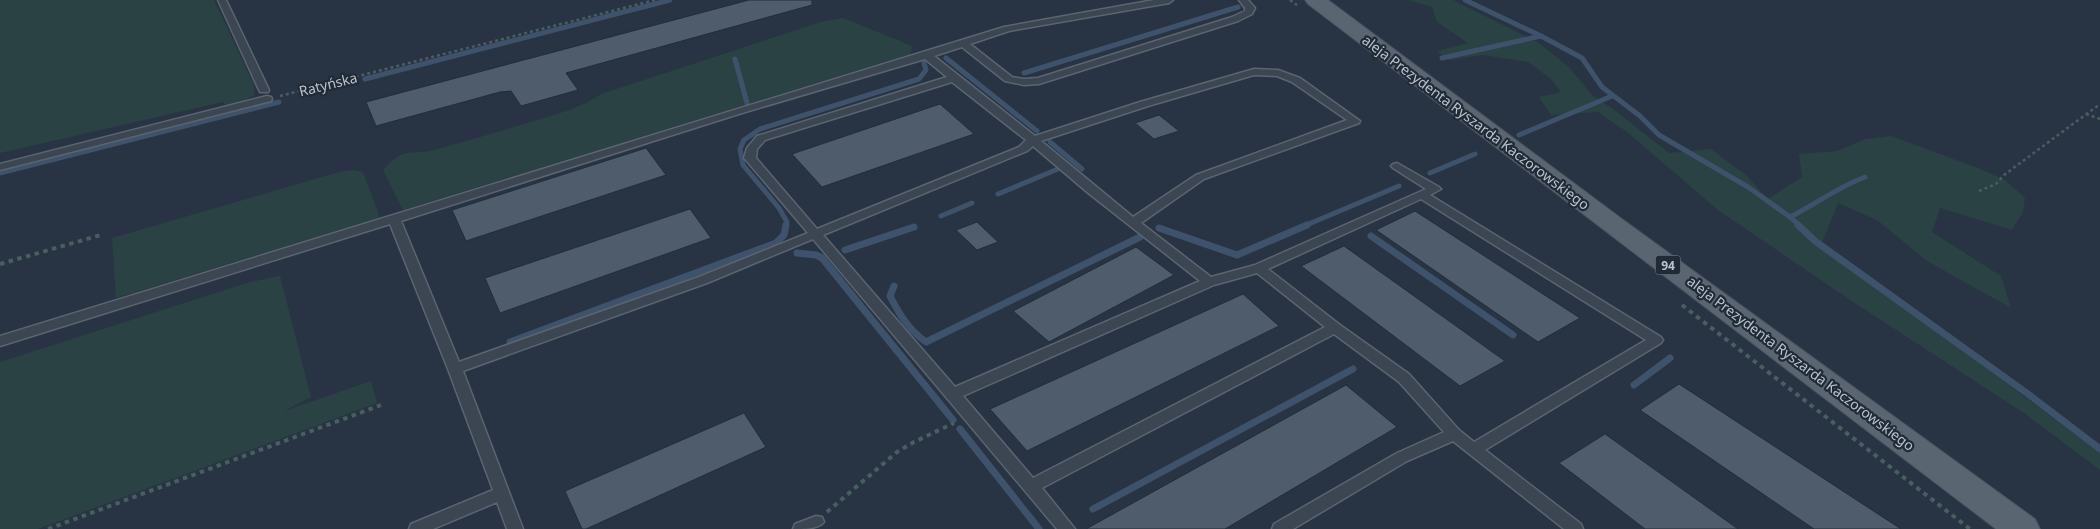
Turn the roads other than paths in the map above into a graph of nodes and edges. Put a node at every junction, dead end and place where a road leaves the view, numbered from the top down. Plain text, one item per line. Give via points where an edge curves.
1 (222, 0) edge
2 (1169, 0) edge
3 (1243, 0) edge
4 (1315, 0) edge
5 (963, 42) junction
6 (927, 54) junction
7 (954, 78) junction
8 (1033, 140) junction
9 (1397, 166) dead end
10 (0, 168) edge
11 (1422, 194) junction
12 (394, 220) junction
13 (1133, 223) junction
14 (815, 234) junction
15 (1259, 268) junction
16 (1209, 282) junction
17 (1335, 328) junction
18 (0, 341) edge
19 (455, 370) junction
20 (953, 394) junction
21 (1454, 434) junction
22 (1474, 449) junction
23 (1032, 486) junction
24 (501, 493) junction
25 (816, 522) road end
26 (417, 529) edge
27 (515, 529) edge
28 (801, 529) edge
29 (1067, 529) edge
30 (1280, 529) edge
31 (1575, 529) edge
32 (2022, 529) edge

1 - 10 lane via 265,95
2 - 5 lane via 1007,29
3 - 5 lane via 1250,8 1249,12 1235,19 1039,80 1009,79
4 - 32 main road, aleja Prezydenta Ryszarda Kaczorowskiego / 94
5 - 6 lane
6 - 7 lane
6 - 12 lane
7 - 8 lane
7 - 14 lane via 761,138 752,148 750,158
8 - 13 lane
8 - 13 lane via 1254,72 1278,73 1296,80 1355,121 1200,178
8 - 14 lane via 1023,149
9 - 11 lane via 1435,189
11 - 15 lane
11 - 22 lane via 1656,340
12 - 18 lane
12 - 19 lane
13 - 16 lane
14 - 19 lane via 703,280
14 - 20 lane
15 - 16 lane
15 - 17 lane
16 - 20 lane
17 - 21 lane via 1404,378
17 - 23 lane
19 - 24 lane
20 - 23 lane
21 - 22 lane
21 - 30 lane via 1402,457
22 - 31 lane
23 - 29 lane
24 - 26 lane
24 - 27 lane
25 - 28 lane

